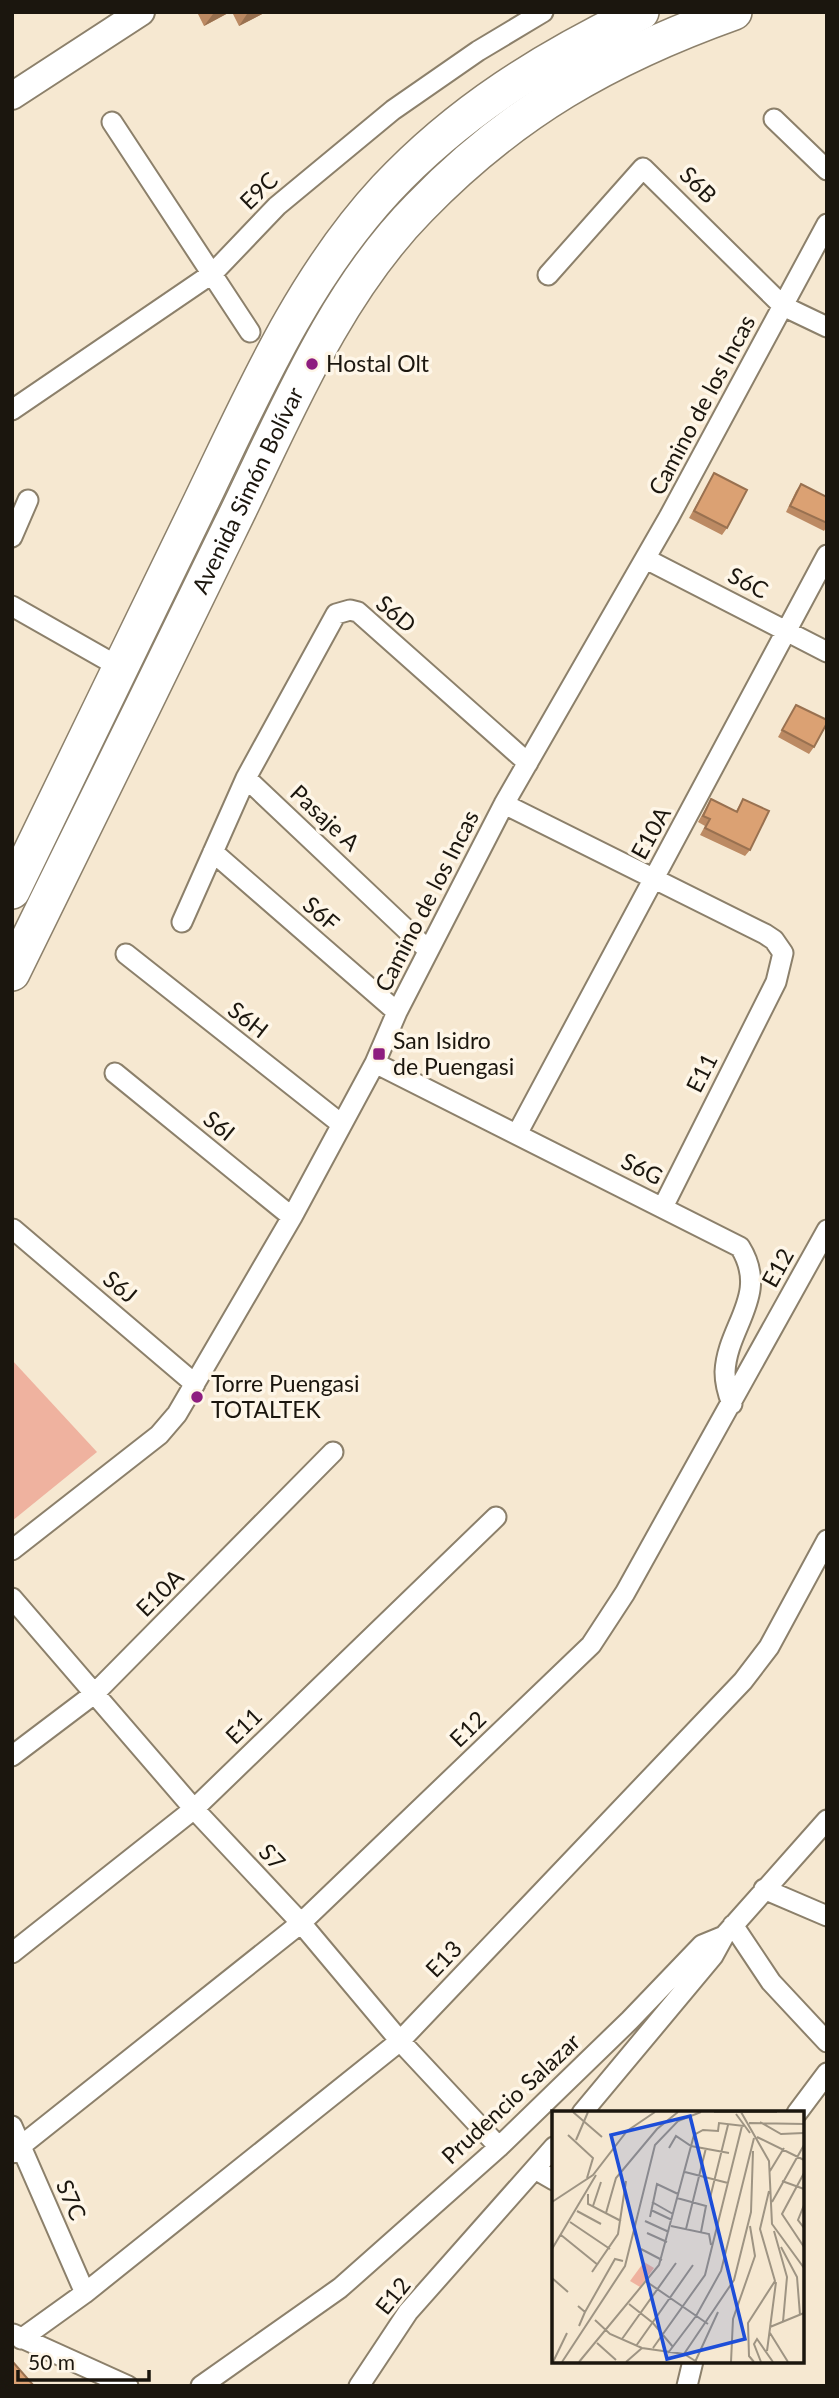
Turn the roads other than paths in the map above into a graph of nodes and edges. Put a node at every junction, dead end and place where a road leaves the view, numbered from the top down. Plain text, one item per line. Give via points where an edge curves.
1 (141, 12) edge
2 (543, 12) edge
3 (734, 12) edge
4 (639, 13) edge
5 (12, 96) edge
6 (774, 119) dead end
7 (112, 122) dead end
8 (827, 170) edge
9 (827, 224) edge
10 (213, 273) junction
11 (548, 275) dead end
12 (783, 306) junction
13 (827, 327) edge
14 (250, 332) dead end
15 (12, 410) edge
16 (28, 500) dead end
17 (12, 537) edge
18 (827, 555) edge
19 (646, 559) junction
20 (12, 606) edge
21 (788, 632) junction
22 (827, 652) edge
23 (121, 668) junction
24 (528, 763) junction
25 (246, 778) junction
26 (504, 804) junction
27 (213, 852) junction
28 (653, 879) junction
29 (12, 891) edge
30 (182, 922) dead end
31 (428, 950) junction
32 (126, 954) dead end
33 (12, 973) edge
34 (397, 1012) junction
35 (374, 1063) junction
36 (115, 1073) dead end
37 (340, 1123) junction
38 (517, 1134) junction
39 (663, 1207) junction
40 (292, 1217) junction
41 (13, 1229) edge
42 (827, 1230) edge
43 (195, 1384) junction
44 (732, 1404) junction
45 (333, 1452) dead end
46 (496, 1517) dead end
47 (827, 1540) edge
48 (12, 1550) edge
49 (12, 1598) edge
50 (94, 1694) junction
51 (12, 1756) edge
52 (194, 1808) junction
53 (827, 1821) edge
54 (764, 1889) junction
55 (827, 1916) edge
56 (301, 1923) junction
57 (729, 1931) junction
58 (12, 1953) edge
59 (400, 2041) junction
60 (827, 2042) edge
61 (827, 2073) edge
62 (584, 2111) edge
63 (798, 2111) edge
64 (12, 2126) edge
65 (499, 2147) junction
66 (17, 2149) edge
67 (552, 2149) edge
68 (535, 2169) junction
69 (552, 2179) edge
70 (85, 2293) junction
71 (17, 2337) edge
72 (693, 2363) edge
73 (128, 2386) edge
74 (201, 2386) edge
75 (359, 2386) edge
76 (687, 2386) edge

1 - 5 main road
2 - 10 street, E9C via 383,117 276,206
3 - 33 highway, Avenida Simón Bolívar via 617,61 534,107 491,139 417,209 379,256 295,396
4 - 23 highway, Avenida Simón Bolívar via 553,56 464,117 407,168 353,227 322,268 271,358
6 - 8 street
7 - 10 street
9 - 12 street, Camino de los Incas
10 - 14 street
10 - 15 street, E9C
11 - 12 street, S6B via 643,168
12 - 13 street, S6B
12 - 19 street, Camino de los Incas
16 - 17 street
18 - 21 street, E10A
19 - 21 street, S6C
19 - 24 street, Camino de los Incas
20 - 23 street
21 - 22 street, S6C
21 - 28 street, E10A
23 - 29 highway, Avenida Simón Bolívar
24 - 25 street, S6D via 358,612 350,610 336,614
24 - 26 street, Camino de los Incas
25 - 27 street
25 - 31 street, Pasaje A
26 - 28 street
26 - 31 street, Camino de los Incas
27 - 30 street
27 - 34 street, S6F
28 - 38 street, E10A
28 - 39 street, E11 via 775,940 783,953 776,982
31 - 34 street, Camino de los Incas
32 - 37 street, S6H
34 - 35 street, Camino de los Incas
35 - 37 street, Camino de los Incas
35 - 38 street, S6G
36 - 40 street, S6I
37 - 40 street, Camino de los Incas
38 - 39 street, S6G
39 - 44 street, S6G via 740,1247 749,1262 751,1289 725,1373
40 - 43 street, Camino de los Incas
41 - 43 street, S6J
42 - 44 street, E12
43 - 48 street, Camino de los Incas via 159,1435
44 - 56 street, E12 via 591,1645
45 - 50 street, E10A
46 - 52 street, E11
47 - 59 street, E13 via 769,1647 743,1681
49 - 50 street, S7
50 - 51 street, E10A
50 - 52 street, S7
52 - 56 street, S7
52 - 58 street, E11
53 - 54 street, Prudencio Salazar
54 - 55 street
54 - 57 street, Prudencio Salazar
56 - 59 street, S7
56 - 66 street, E12
57 - 60 street
57 - 62 street
57 - 65 street, Prudencio Salazar via 702,1945
59 - 65 street, S7
59 - 70 street, E13
61 - 63 street
64 - 66 street, S7C
65 - 74 street, Prudencio Salazar via 340,2288
66 - 70 street, S7C
67 - 68 street, E12
68 - 69 street
68 - 75 street, E12 via 408,2312
70 - 71 street, E13
71 - 73 street
72 - 76 street

